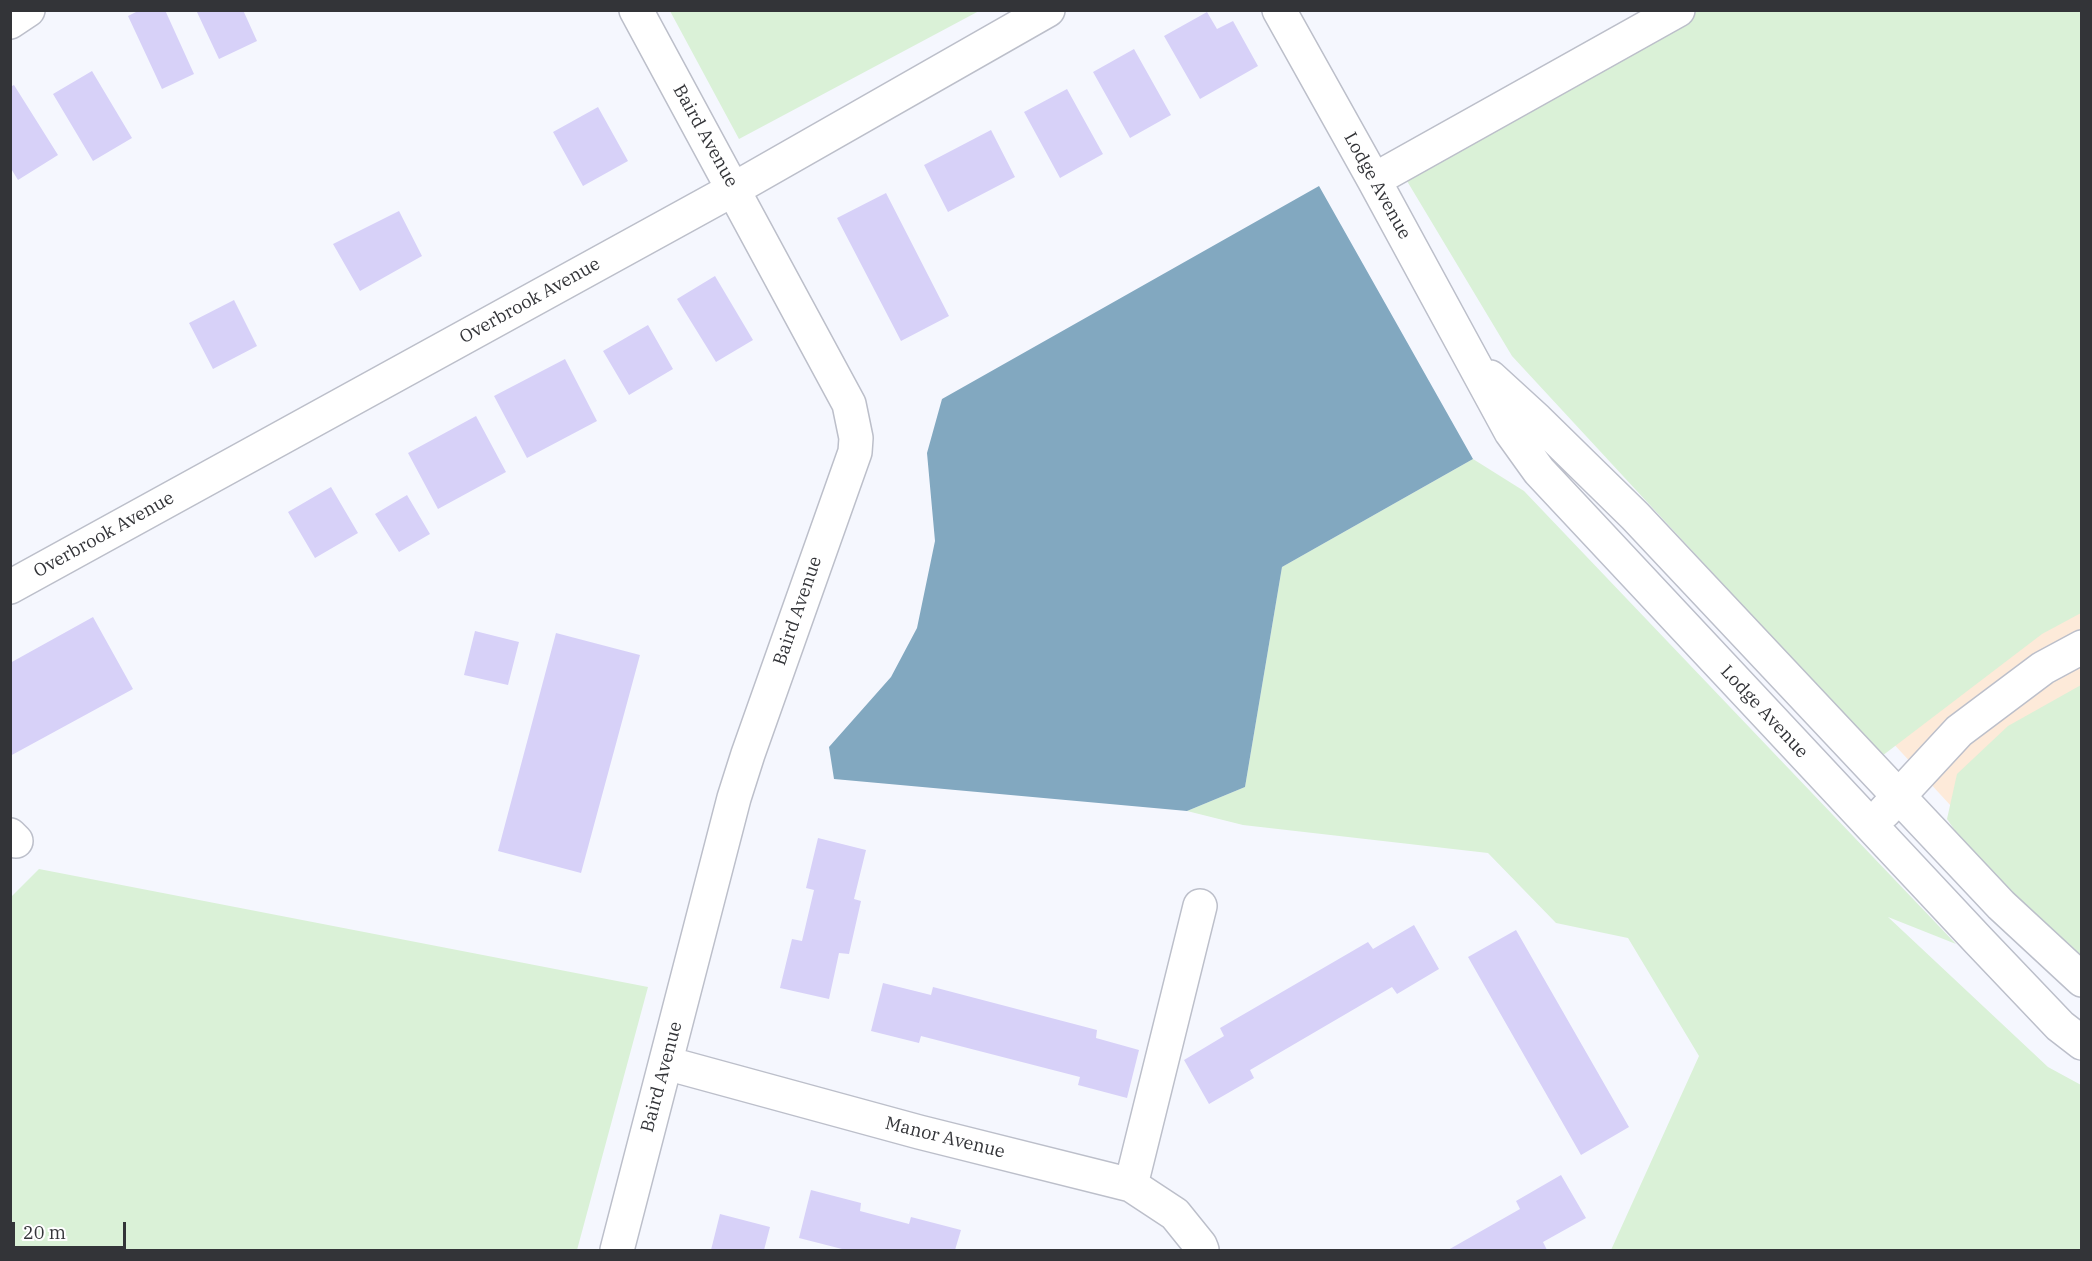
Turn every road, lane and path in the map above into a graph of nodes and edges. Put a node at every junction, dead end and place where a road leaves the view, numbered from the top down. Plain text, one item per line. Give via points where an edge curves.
1 (28, 10) edge
2 (636, 10) edge
3 (1048, 10) edge
4 (1279, 10) edge
5 (1678, 10) edge
6 (10, 22) edge
7 (1374, 180) junction
8 (734, 189) junction
9 (1473, 362) junction
10 (10, 587) edge
11 (2082, 647) edge
12 (1899, 795) junction
13 (1871, 826) junction
14 (1200, 906) dead end
15 (2082, 980) edge
16 (2082, 1043) edge
17 (666, 1063) junction
18 (1131, 1185) junction
19 (617, 1251) edge
20 (1202, 1251) edge

1 - 6 street
2 - 8 street, Baird Avenue
3 - 8 street, Overbrook Avenue
4 - 7 street, Lodge Avenue
5 - 7 street
7 - 9 street, Lodge Avenue
8 - 10 street, Overbrook Avenue
8 - 17 street, Baird Avenue via 849,404 855,425 855,452 734,798
9 - 12 street, Lodge Avenue via 1635,516
9 - 13 street, Lodge Avenue via 1510,432 1539,471
11 - 12 street via 2043,668 1959,732
12 - 13 street
12 - 15 street, Lodge Avenue via 2001,905
13 - 16 street, Lodge Avenue via 2060,1026
14 - 18 street
17 - 18 street, Manor Avenue
17 - 19 street, Baird Avenue
18 - 20 street, Manor Avenue via 1174,1214

